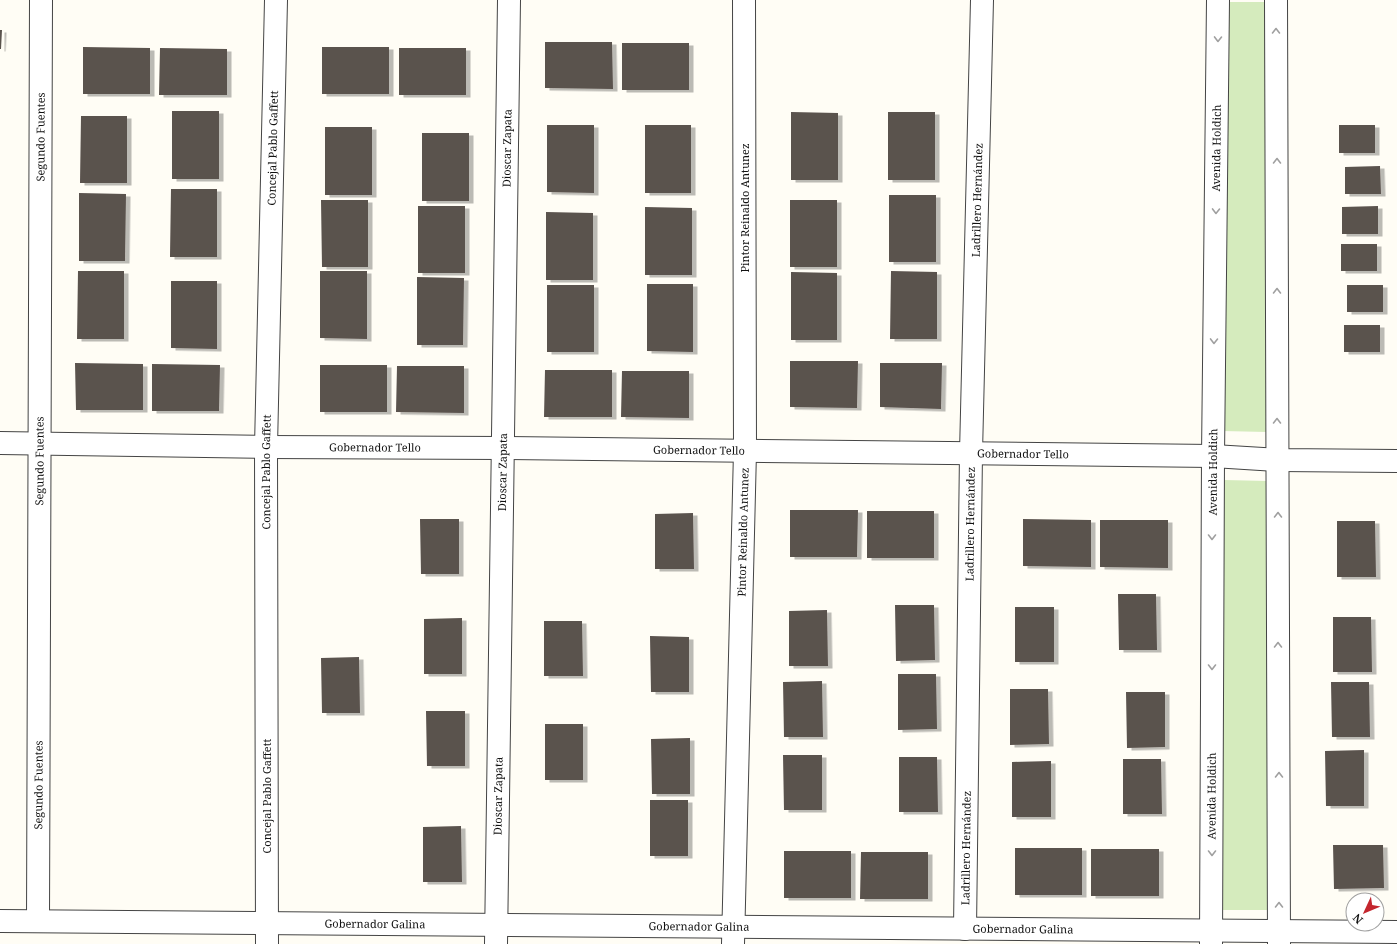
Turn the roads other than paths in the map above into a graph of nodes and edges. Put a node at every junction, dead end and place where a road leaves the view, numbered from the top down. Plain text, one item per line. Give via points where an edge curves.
1 (41, 0) edge
2 (276, 0) edge
3 (509, 0) edge
4 (744, 0) edge
5 (982, 0) edge
6 (1218, 0) edge
7 (1276, 0) edge
8 (0, 443) edge
9 (40, 443) junction
10 (266, 447) junction
11 (503, 448) junction
12 (745, 451) junction
13 (971, 453) junction
14 (1213, 456) junction
15 (1278, 460) junction
16 (1397, 461) edge
17 (0, 921) edge
18 (38, 921) junction
19 (965, 929) junction
20 (1397, 932) edge
21 (267, 934) edge
22 (497, 934) edge
23 (733, 935) edge
24 (1211, 937) edge
25 (1279, 937) edge

1 - 9 street, Segundo Fuentes
2 - 10 street, Concejal Pablo Gaffett
3 - 11 street, Dioscar Zapata
4 - 12 street, Pintor Reinaldo Antunez
5 - 13 street, Ladrillero Hernández
6 -> 14 street, Avenida Holdich
15 -> 7 street
8 - 9 street, Gobernador Tello
9 - 10 street, Gobernador Tello
9 - 18 street, Segundo Fuentes
10 - 11 street, Gobernador Tello
10 - 21 street, Concejal Pablo Gaffett
11 - 12 street, Gobernador Tello
11 - 22 street, Dioscar Zapata
12 - 13 street, Gobernador Tello
12 - 23 street, Pintor Reinaldo Antunez
13 - 14 street, Gobernador Tello
13 - 19 street, Ladrillero Hernández
14 - 15 street, Gobernador Tello
14 -> 24 street, Avenida Holdich
15 - 16 street, Gobernador Tello
25 -> 15 street
17 - 18 street, Gobernador Galina
18 - 21 street, Gobernador Galina
19 - 23 street, Gobernador Galina
19 - 24 street, Gobernador Galina
20 - 25 street, Gobernador Galina
21 - 22 street, Gobernador Galina
22 - 23 street, Gobernador Galina
24 - 25 street, Gobernador Galina

